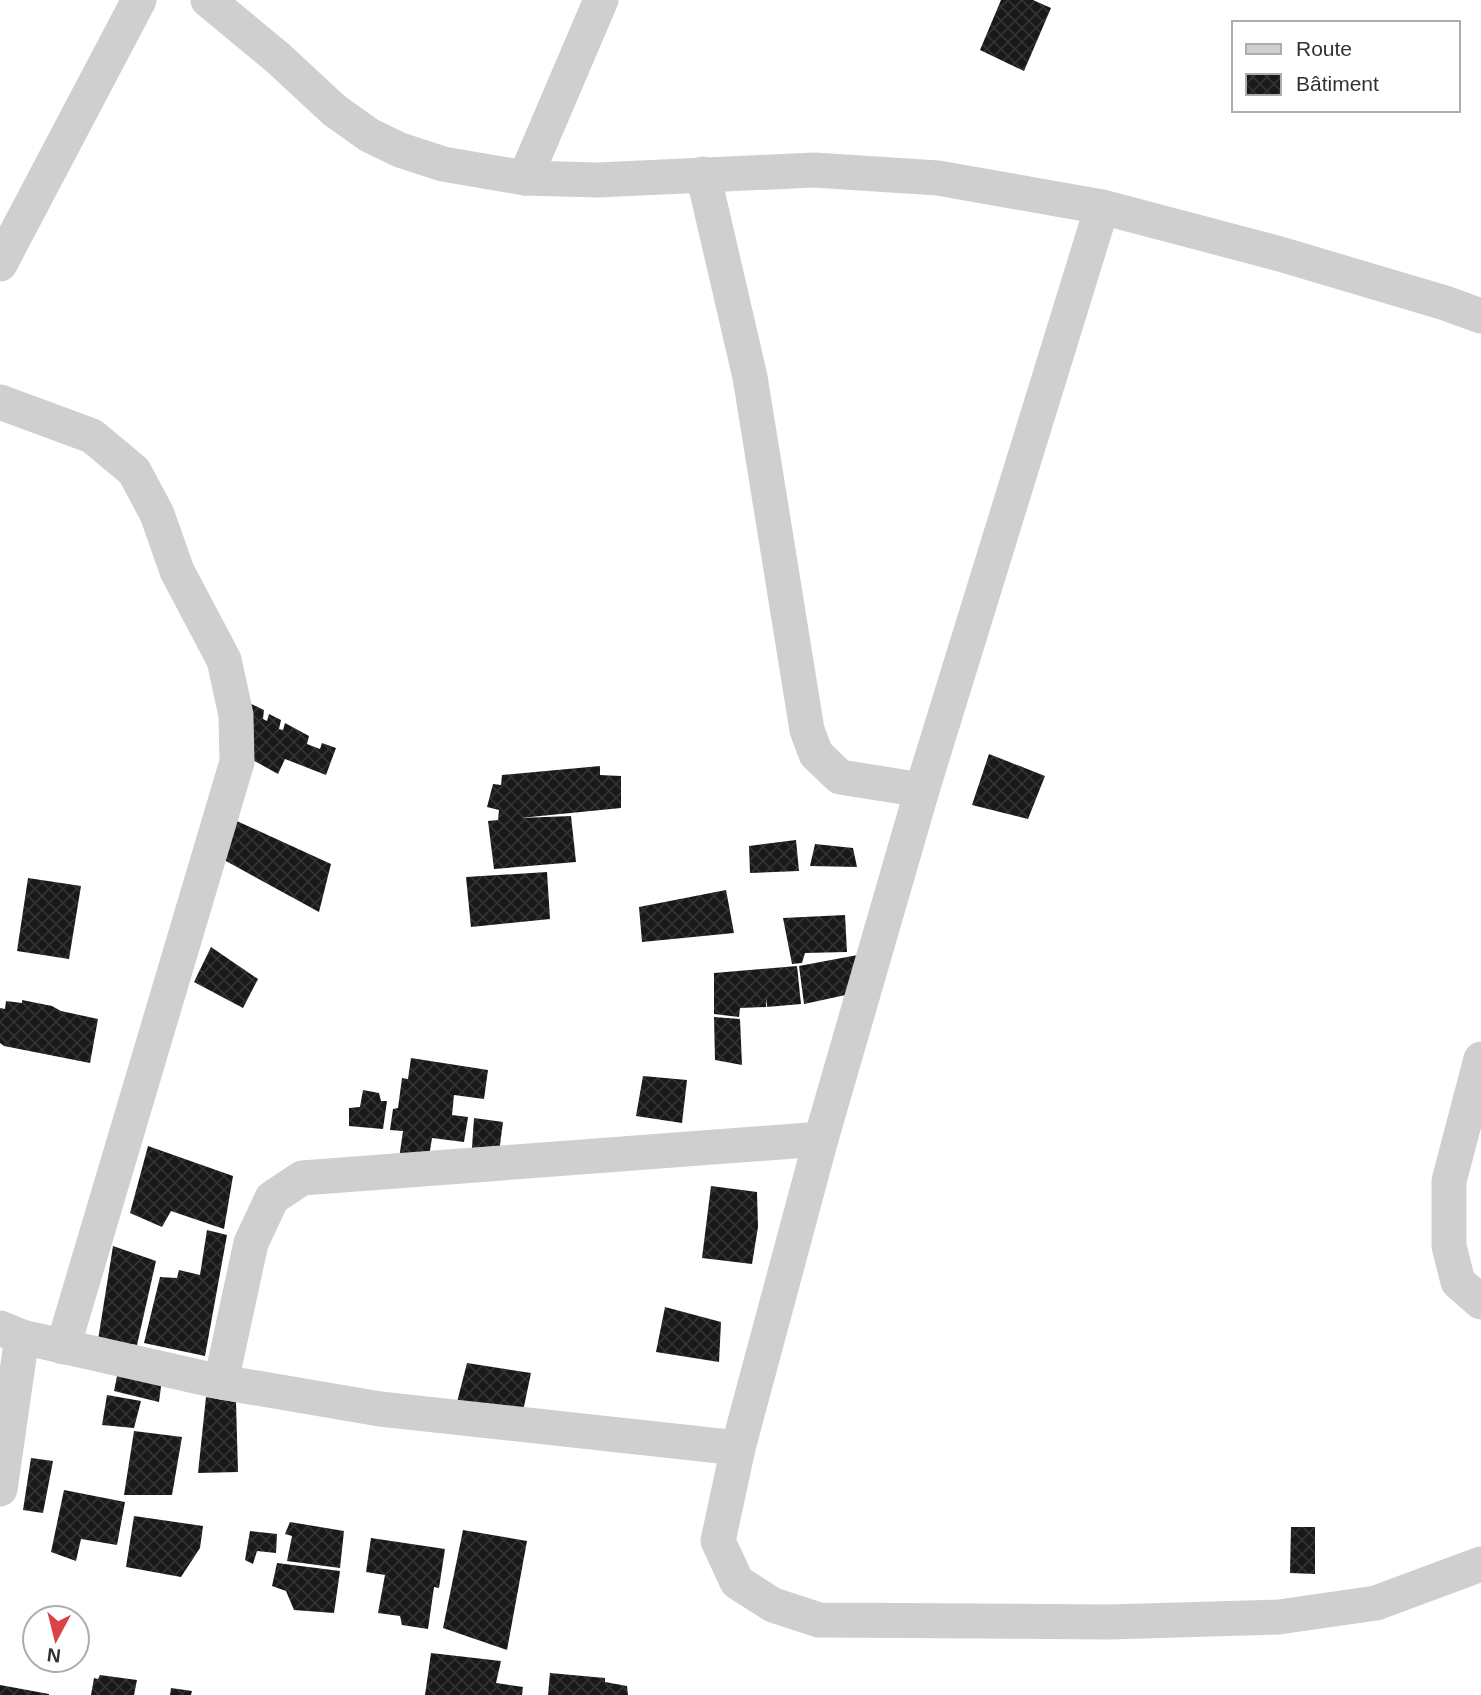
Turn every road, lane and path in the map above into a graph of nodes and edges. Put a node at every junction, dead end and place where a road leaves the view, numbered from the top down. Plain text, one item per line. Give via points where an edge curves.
1 (139, 0) edge
2 (208, 0) edge
3 (601, 0) edge
4 (703, 174) junction
5 (525, 178) junction
6 (1102, 207) junction
7 (0, 264) edge
8 (1481, 316) edge
9 (0, 402) edge
10 (922, 790) junction
11 (1481, 1059) edge
12 (821, 1139) junction
13 (1481, 1302) edge
14 (11, 1333) edge
15 (62, 1347) junction
16 (221, 1382) junction
17 (738, 1448) junction
18 (0, 1489) edge
19 (1481, 1564) edge

1 - 7 street
2 - 5 street via 369,135 443,164
3 - 5 street
4 - 5 street via 597,180
4 - 6 street via 814,170 938,178
4 - 10 street via 750,377 807,730 816,754 840,777
6 - 8 street via 1280,254
6 - 10 street
9 - 15 street via 92,436 134,471 157,514 177,571 224,660 236,715 236,762
10 - 12 street
11 - 13 street via 1449,1181 1449,1245 1458,1282
12 - 16 street via 302,1178 272,1198 251,1243
12 - 17 street
14 - 15 street
14 - 18 street
15 - 16 street
16 - 17 street via 380,1409
17 - 19 street via 718,1541 737,1582 774,1605 819,1620 1109,1622 1279,1617 1376,1603

